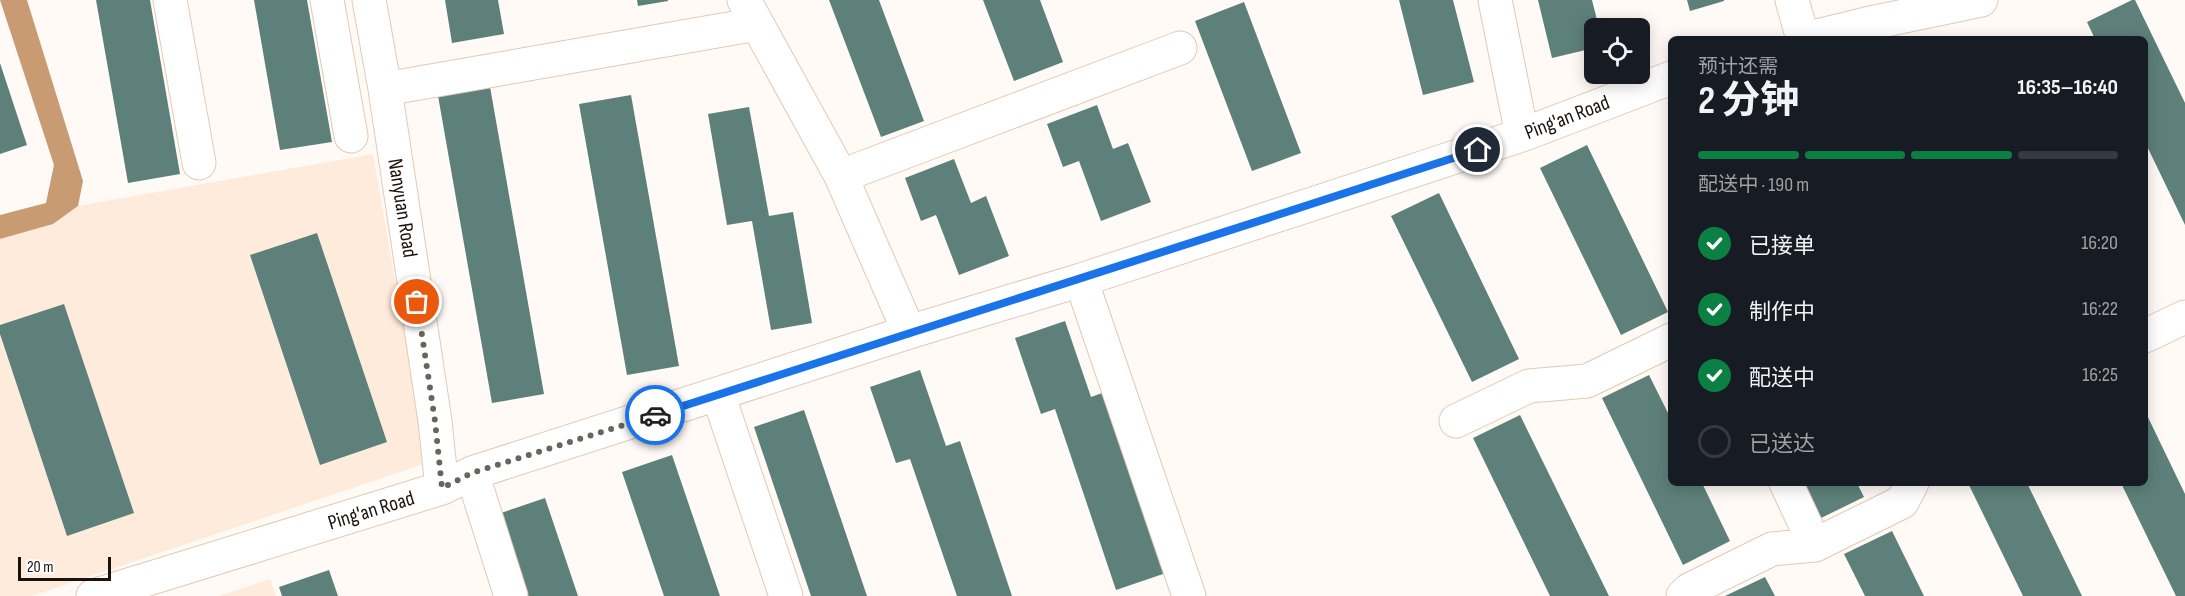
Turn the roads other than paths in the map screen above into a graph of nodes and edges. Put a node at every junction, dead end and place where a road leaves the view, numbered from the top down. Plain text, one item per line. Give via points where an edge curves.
1 (171, 0) edge
2 (327, 0) edge
3 (369, 0) edge
4 (1495, 0) edge
5 (1792, 0) edge
6 (1981, 0) edge
7 (751, 12) edge
8 (1803, 36) edge
9 (1816, 36) edge
10 (1180, 48) dead end
11 (1668, 79) edge
12 (384, 89) junction
13 (1522, 135) junction
14 (351, 136) dead end
15 (199, 163) dead end
16 (841, 176) junction
17 (1081, 280) junction
18 (2185, 317) edge
19 (909, 332) junction
20 (2148, 335) edge
21 (1668, 341) edge
22 (718, 394) junction
23 (1456, 421) dead end
24 (472, 473) junction
25 (1787, 486) edge
26 (1910, 486) edge
27 (442, 488) junction
28 (1815, 544) junction
29 (1185, 595) edge
30 (93, 596) edge
31 (512, 596) edge
32 (786, 596) edge
33 (1683, 596) edge

1 - 15 street
2 - 14 street
3 - 12 street, Nanyuan Road
4 - 13 street
5 - 8 street
6 - 9 street
7 - 12 street
7 - 16 street
10 - 16 street
11 - 13 street, Ping'an Road
12 - 27 street, Nanyuan Road
13 - 17 street, Ping'an Road
16 - 19 street
17 - 19 street, Ping'an Road
17 - 29 street
18 - 20 street
19 - 22 street, Ping'an Road
21 - 23 street via 1587,381 1529,386
22 - 24 street, Ping'an Road
22 - 32 street
24 - 27 street, Ping'an Road
24 - 31 street
25 - 28 street
26 - 28 street via 1902,502
27 - 30 street, Ping'an Road
28 - 33 street via 1772,549

